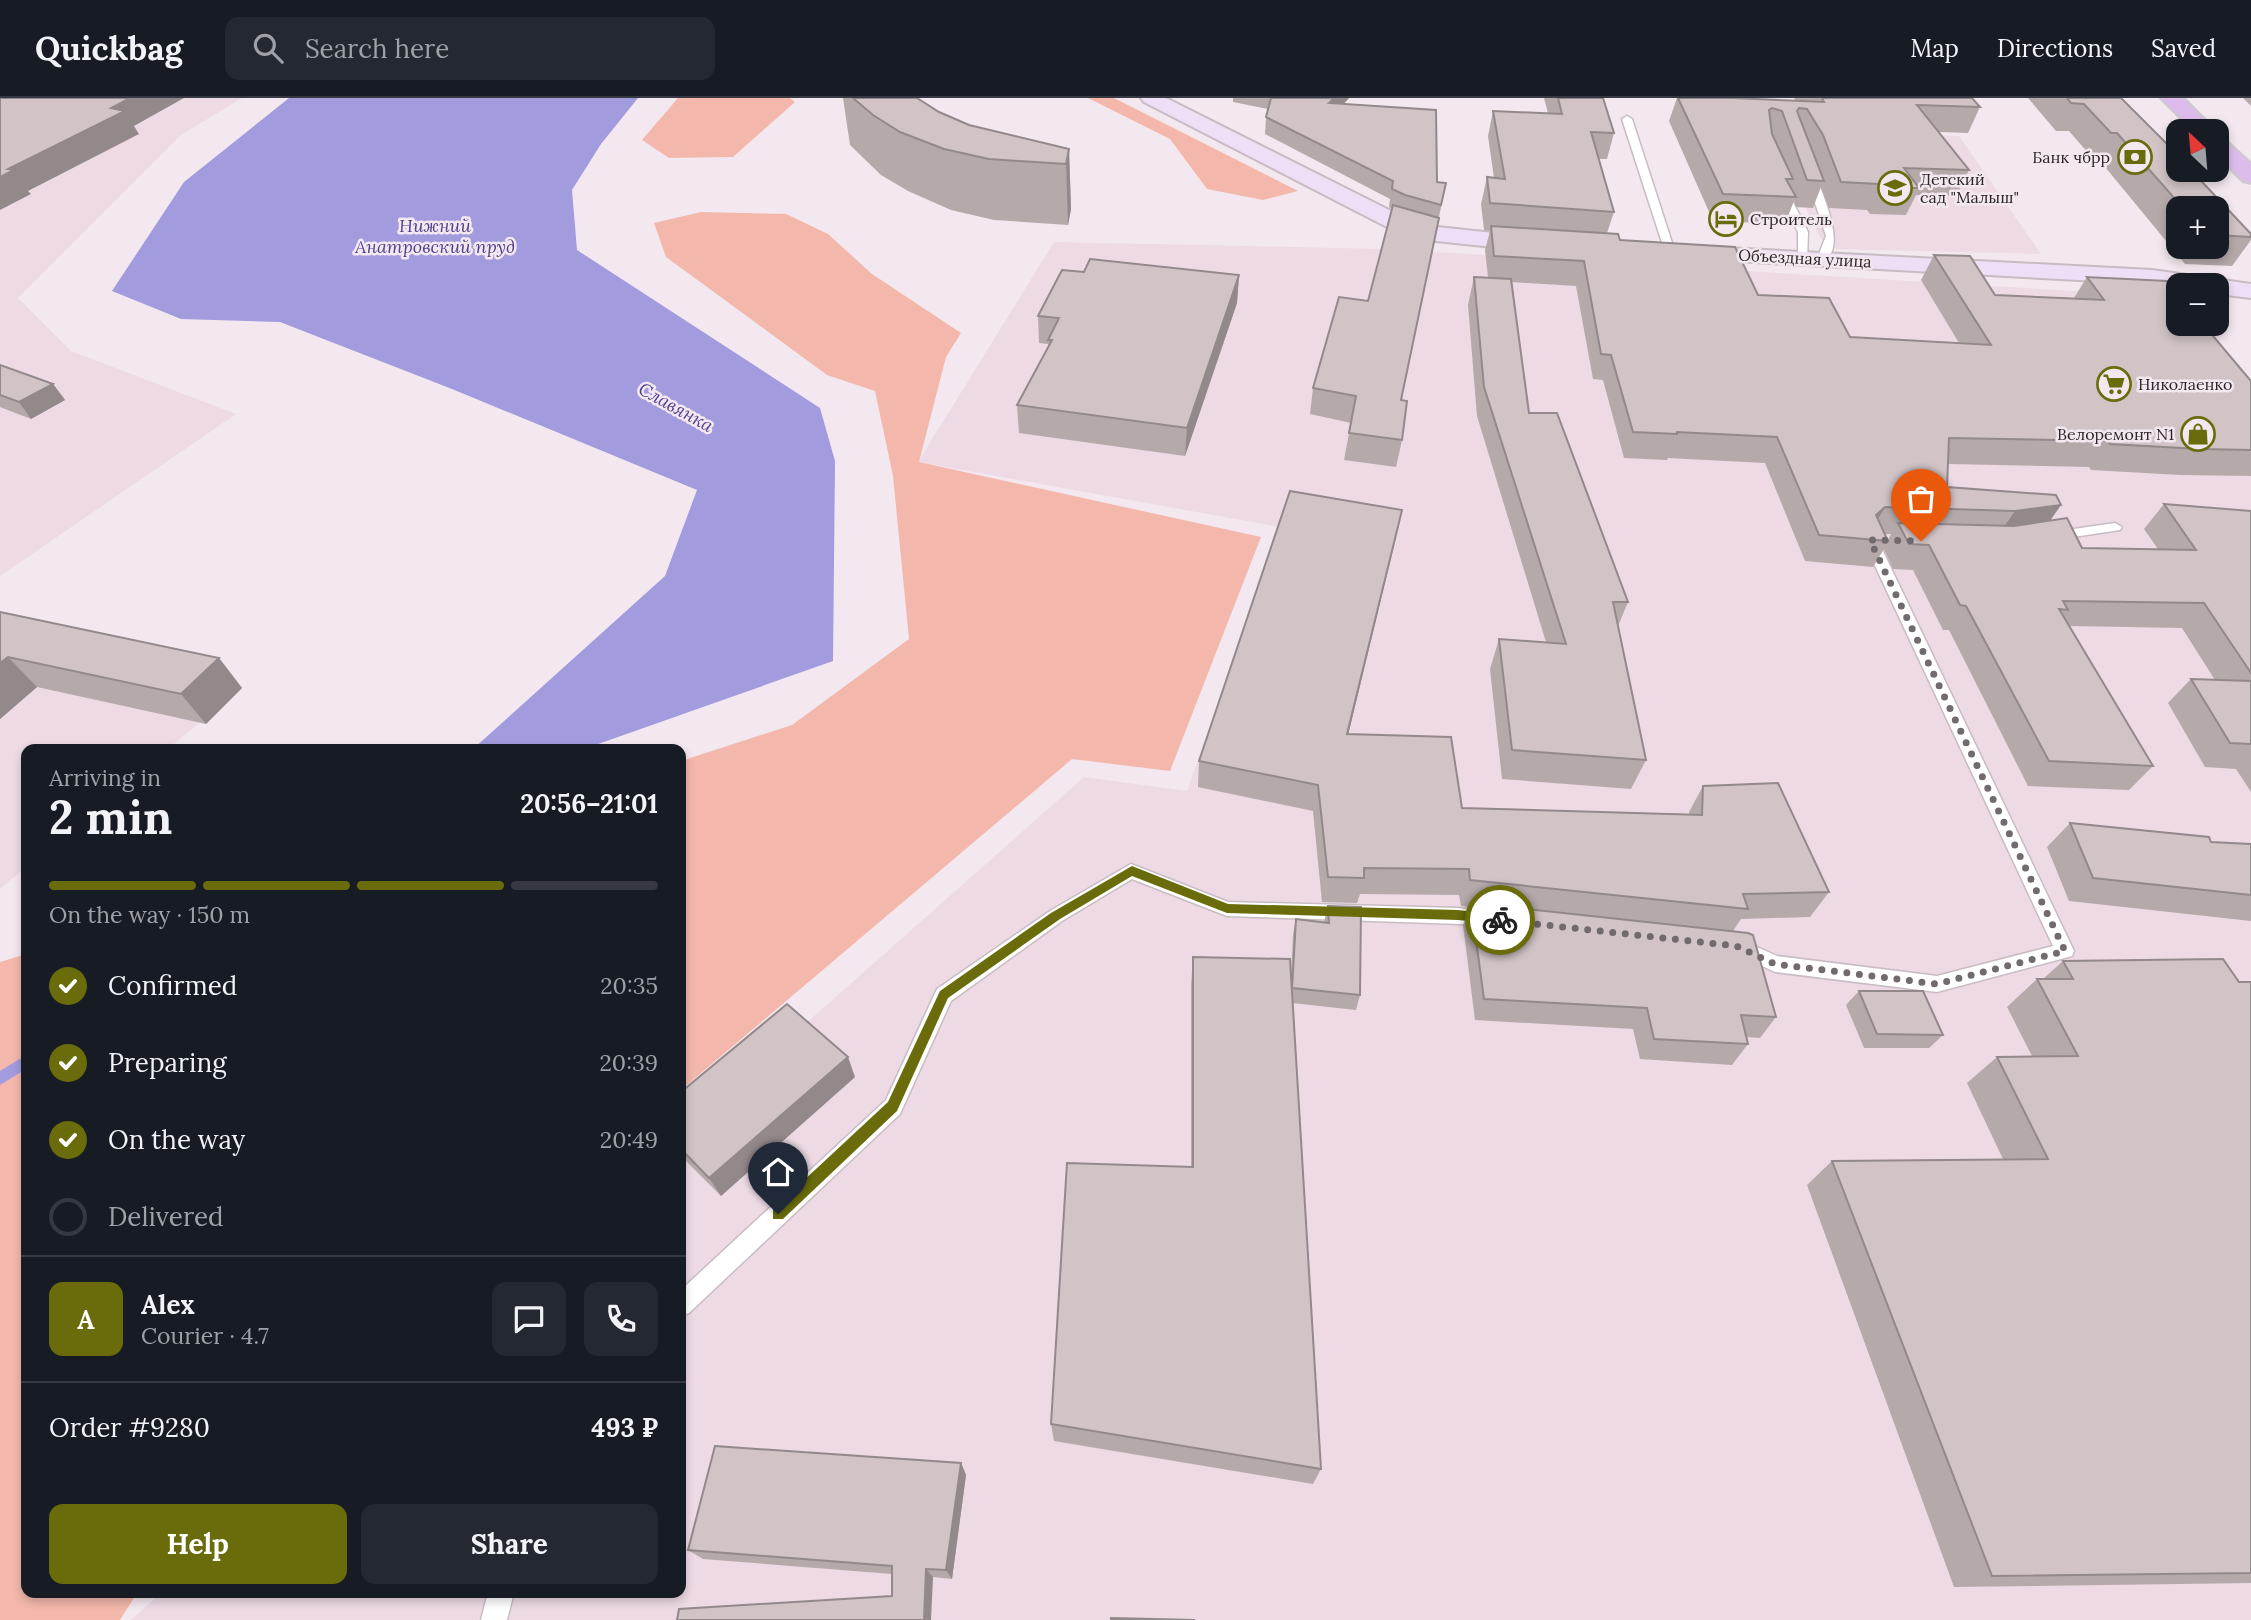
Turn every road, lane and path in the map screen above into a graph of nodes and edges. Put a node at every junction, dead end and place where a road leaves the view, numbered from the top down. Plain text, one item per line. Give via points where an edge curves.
1 (1151, 98) edge
2 (2171, 98) edge
3 (1627, 119) dead end
4 (2193, 119) edge
5 (2230, 156) edge
6 (1805, 162) edge
7 (2251, 176) edge
8 (1779, 183) edge
9 (1559, 246) edge
10 (1642, 250) edge
11 (1670, 252) junction
12 (1813, 258) junction
13 (2247, 288) edge
14 (2115, 527) dead end
15 (2036, 538) edge
16 (1896, 541) dead end
17 (1514, 921) edge
18 (1723, 944) edge
19 (686, 1300) edge
20 (500, 1598) edge
21 (494, 1620) edge

1 - 9 main road via 1393,221 1436,234
2 - 4 main road
3 - 11 lane
5 - 7 main road
6 - 12 lane via 1831,236
8 - 12 lane
10 - 11 main road, Объездная улица
11 - 12 main road, Объездная улица
12 - 13 main road, Объездная улица via 2152,277
14 - 15 lane
16 - 18 lane via 1870,540 2065,951 1937,984 1775,964
17 - 19 lane via 1458,915 1227,909 1132,871 1056,916 944,995 893,1107
20 - 21 lane

